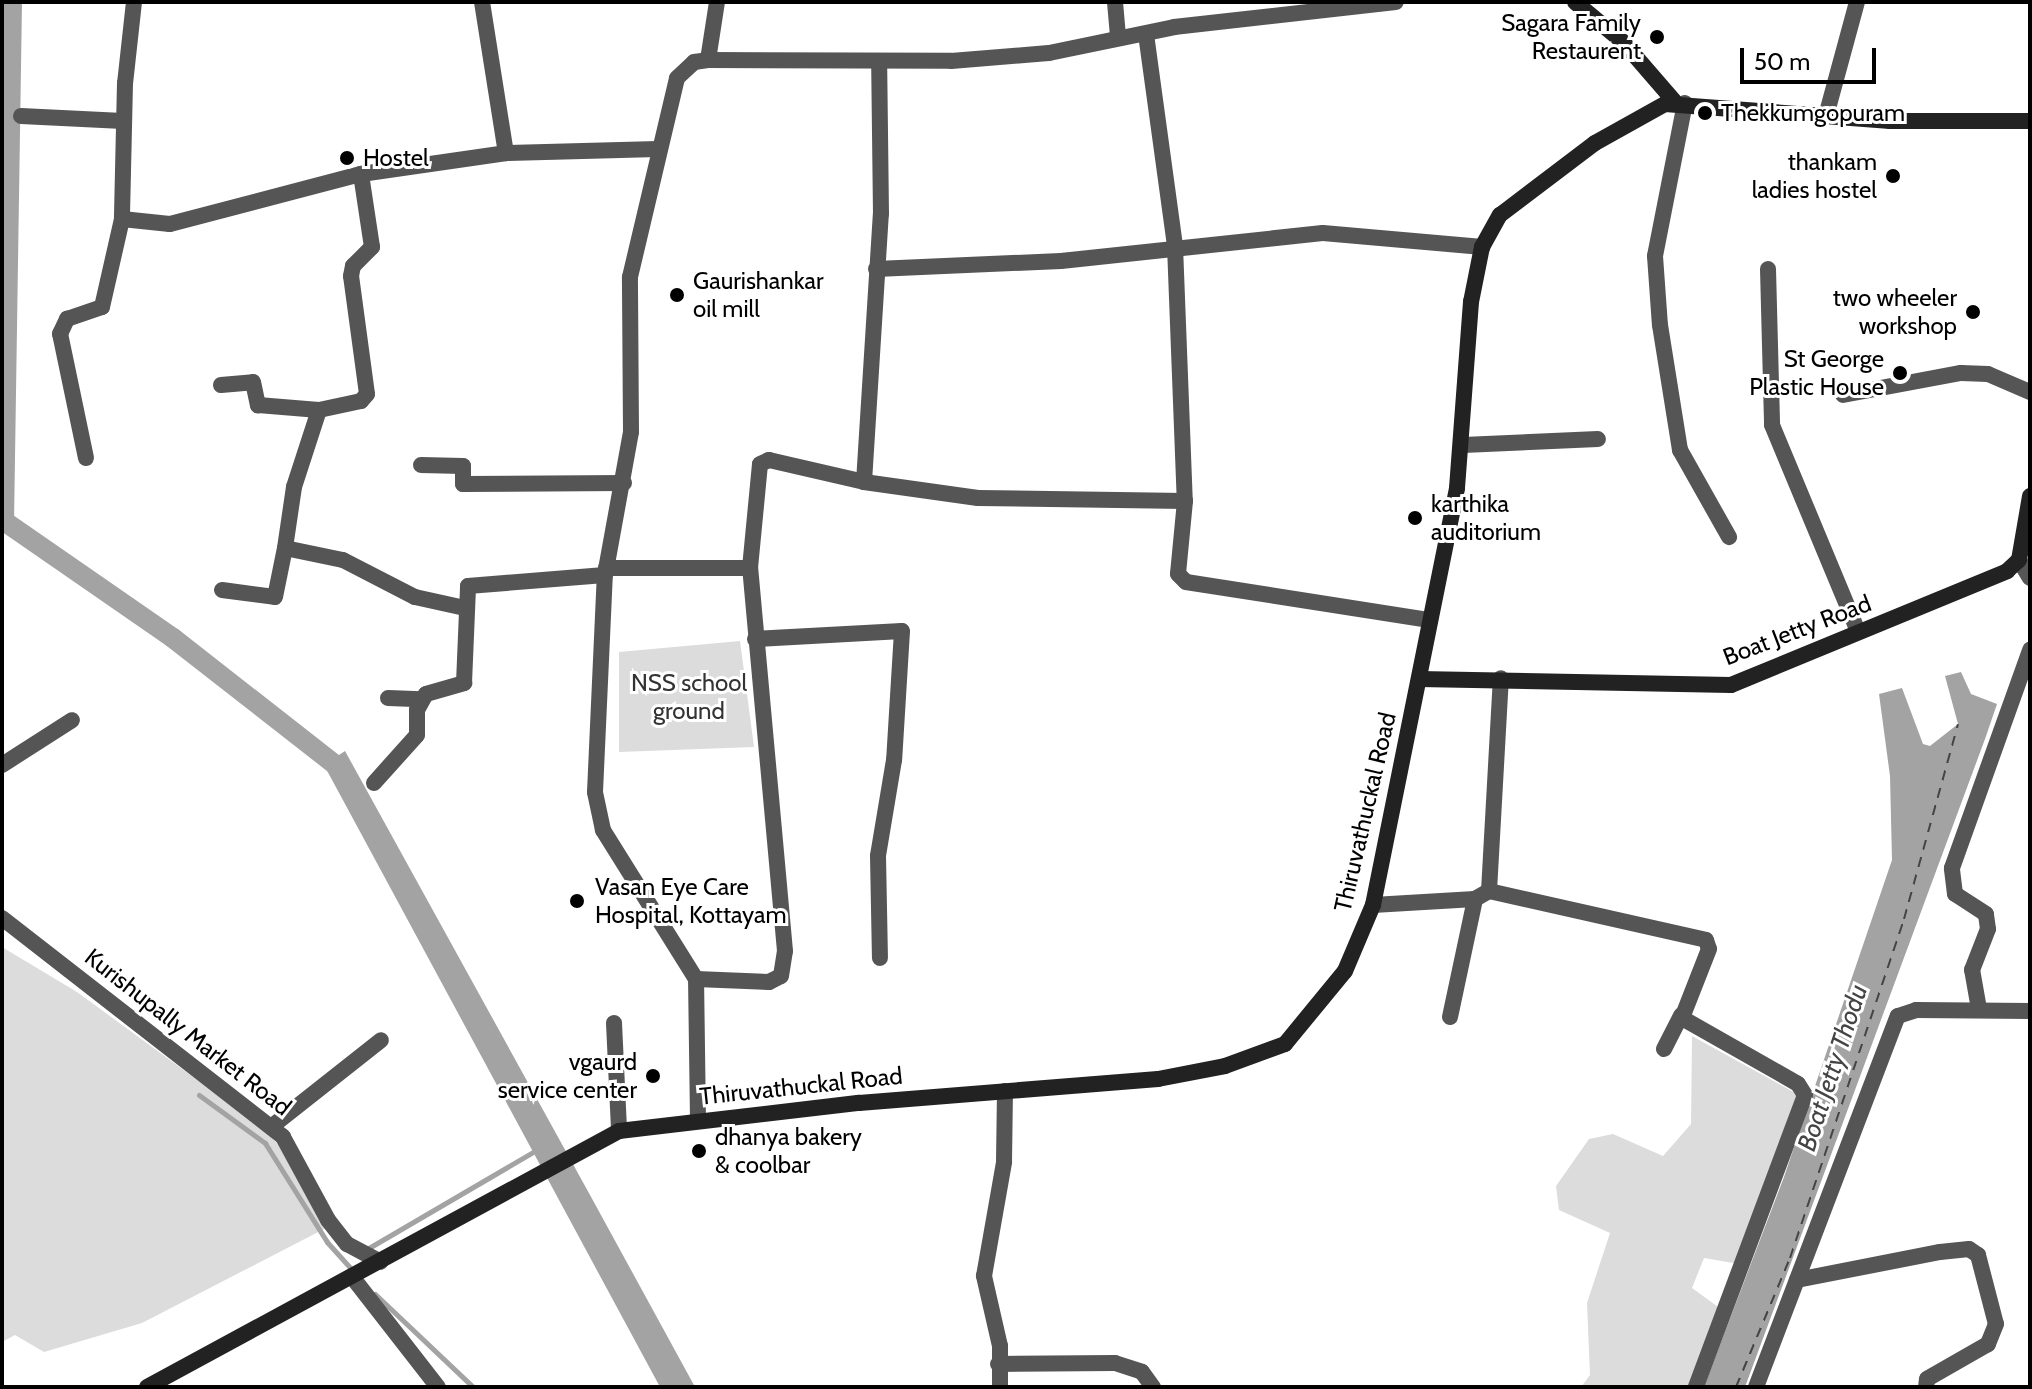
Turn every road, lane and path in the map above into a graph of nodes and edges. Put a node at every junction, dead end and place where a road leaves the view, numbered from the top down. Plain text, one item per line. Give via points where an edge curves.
1 (134, 2) edge
2 (482, 2) edge
3 (717, 2) edge
4 (1115, 2) edge
5 (1396, 2) edge
6 (1575, 2) edge
7 (1857, 2) edge
8 (1146, 34) junction
9 (1118, 38) junction
10 (708, 60) junction
11 (879, 61) junction
12 (1680, 102) junction
13 (21, 116) dead end
14 (1826, 116) junction
15 (123, 121) junction
16 (2030, 121) edge
17 (658, 149) junction
18 (506, 153) junction
19 (361, 174) junction
20 (122, 219) junction
21 (1175, 246) junction
22 (1482, 247) junction
23 (876, 269) junction
24 (1768, 269) dead end
25 (221, 385) dead end
26 (2030, 392) edge
27 (1843, 395) dead end
28 (319, 410) junction
29 (1598, 439) dead end
30 (1463, 445) junction
31 (86, 458) dead end
32 (421, 465) dead end
33 (864, 482) junction
34 (624, 483) junction
35 (2030, 496) edge
36 (1185, 501) junction
37 (1729, 537) dead end
38 (285, 548) junction
39 (2019, 560) junction
40 (750, 568) junction
41 (606, 572) junction
42 (2030, 578) edge
43 (222, 590) dead end
44 (465, 608) junction
45 (1428, 620) junction
46 (1858, 632) junction
47 (755, 639) junction
48 (2030, 650) edge
49 (1501, 678) junction
50 (1419, 679) junction
51 (388, 698) dead end
52 (421, 699) junction
53 (72, 720) dead end
54 (2, 765) edge
55 (374, 783) dead end
56 (1482, 895) junction
57 (1373, 905) junction
58 (2, 918) edge
59 (880, 958) dead end
60 (696, 979) junction
61 (1979, 1009) junction
62 (2030, 1011) edge
63 (1681, 1015) junction
64 (1450, 1017) dead end
65 (614, 1023) dead end
66 (381, 1040) dead end
67 (1664, 1049) dead end
68 (1005, 1091) junction
69 (698, 1120) junction
70 (271, 1127) junction
71 (619, 1131) junction
72 (381, 1262) junction
73 (356, 1276) junction
74 (1797, 1280) junction
75 (998, 1364) junction
76 (147, 1387) edge
77 (438, 1387) edge
78 (1000, 1387) edge
79 (1153, 1387) edge
80 (1696, 1387) edge
81 (1756, 1387) edge
82 (1926, 1387) edge

1 - 15 street
2 - 18 street
3 - 10 street
4 - 9 street
5 - 8 street
6 - 12 main road via 1623,42
7 - 14 street
8 - 9 street
8 - 21 street
9 - 11 street via 1049,53
10 - 11 street
10 - 17 street via 694,62 677,78
11 - 23 street via 881,214
12 - 14 main road
12 - 22 main road, Thiruvathuckal Road via 1637,116 1546,178 1500,215
12 - 37 street via 1655,256 1660,325 1680,450
13 - 15 street
14 - 16 main road
15 - 20 street
17 - 18 street
17 - 34 street via 630,277 631,432
18 - 19 street
19 - 20 street via 170,224
19 - 28 street via 372,247 353,266 351,276 367,394 361,401
20 - 31 street via 102,307 67,319 60,334
21 - 22 street via 1323,233
21 - 23 street via 1061,261
21 - 36 street
22 - 30 main road, Thiruvathuckal Road via 1467,334
23 - 33 street
24 - 46 street via 1772,425
25 - 28 street via 253,382 258,405
26 - 27 street via 1988,374 1961,373
28 - 38 street via 294,487
29 - 30 street
30 - 45 main road, Thiruvathuckal Road
32 - 34 street via 463,466 463,484
33 - 36 street via 978,498
33 - 40 street via 769,460 760,464
34 - 41 street
35 - 39 main road
36 - 45 street via 1178,574 1186,582
38 - 43 street via 275,597
38 - 44 street via 343,560 415,597
39 - 42 street
39 - 46 main road, Boat Jetty Road via 2007,571
40 - 41 street
40 - 47 street
41 - 44 street via 477,583 468,586
41 - 60 street via 595,792 603,830
44 - 52 street via 464,683 430,690
45 - 50 main road, Thiruvathuckal Road
46 - 49 main road, Boat Jetty Road via 1731,685
47 - 59 street via 902,631 894,760 878,856
47 - 60 street via 785,951 781,976 769,982
48 - 61 street via 1952,868 1955,894 1986,914 1988,929 1972,970
49 - 50 main road, Boat Jetty Road
49 - 56 street
50 - 57 main road, Thiruvathuckal Road
51 - 52 street
52 - 55 street via 417,735
53 - 54 street
56 - 57 street
56 - 63 street via 1706,940 1709,949
56 - 64 street
57 - 68 main road, Thiruvathuckal Road via 1336,983 1292,1037 1272,1052 1158,1079
58 - 70 street, Kurishupally Market Road
60 - 69 street
61 - 62 street
61 - 74 street via 1916,1010 1898,1016
63 - 67 street
63 - 80 street via 1798,1084 1805,1095
65 - 71 street
66 - 70 street
68 - 69 main road, Thiruvathuckal Road
68 - 75 street via 1004,1162 984,1276 1000,1346
69 - 71 main road, Thiruvathuckal Road
70 - 72 street, Kurishupally Market Road via 298,1159 328,1220 347,1244
71 - 72 main road, Thiruvathuckal Road
72 - 73 main road
73 - 76 main road
73 - 77 street
74 - 81 street
74 - 82 street via 1940,1252 1969,1249 1978,1255 1994,1309 1992,1334 1988,1344 1927,1379
75 - 78 street
75 - 79 street via 1115,1363 1142,1372

